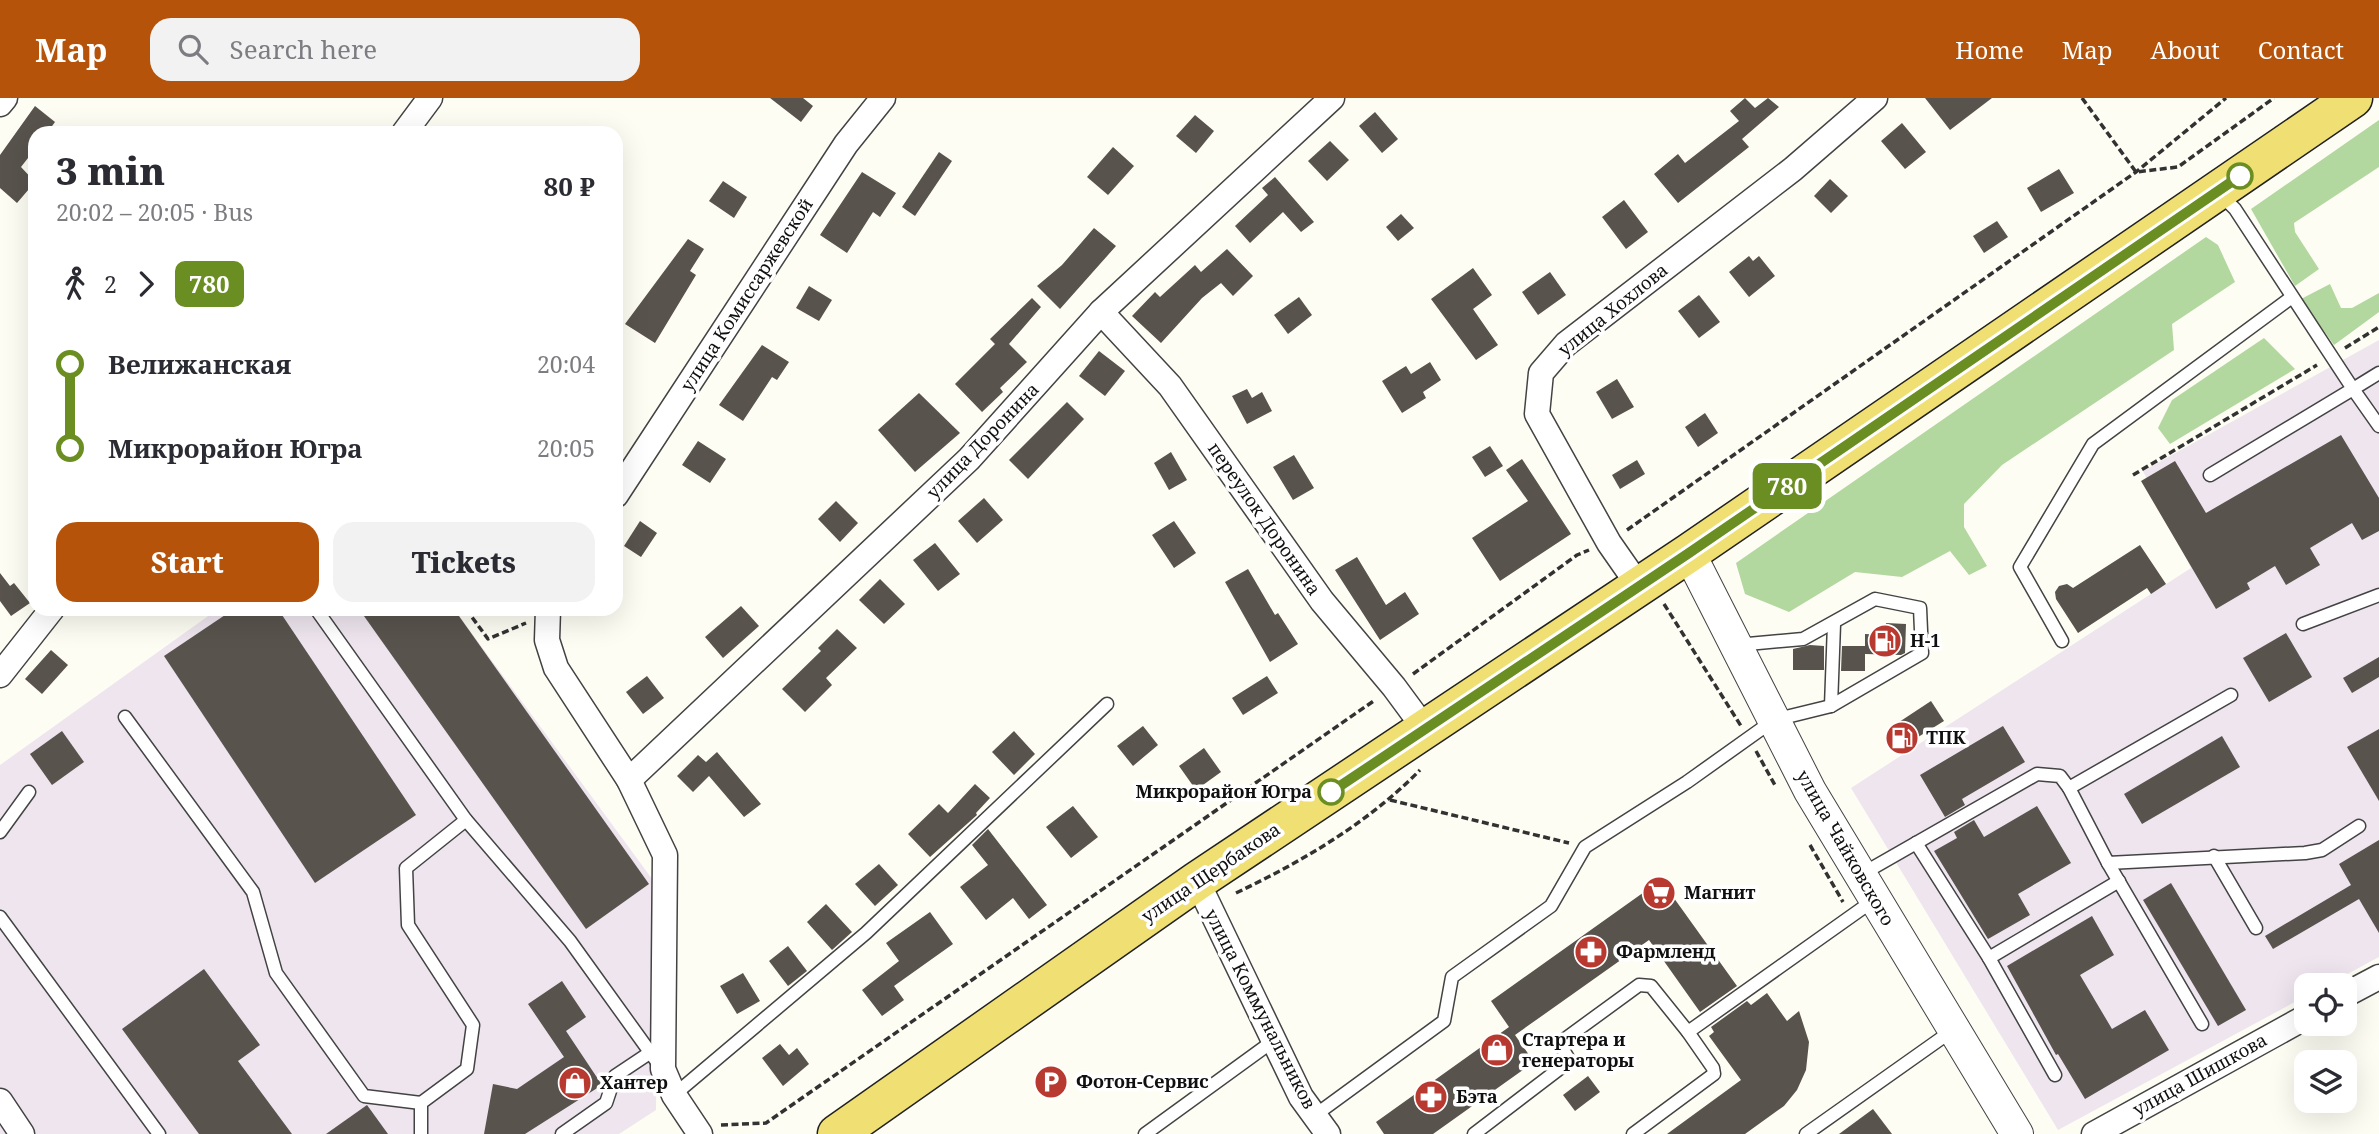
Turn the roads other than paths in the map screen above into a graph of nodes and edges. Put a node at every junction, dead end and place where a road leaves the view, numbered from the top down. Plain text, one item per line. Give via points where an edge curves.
1 (5, 98) edge
2 (430, 98) edge
3 (883, 98) edge
4 (1332, 98) edge
5 (1875, 98) edge
6 (2353, 98) edge
7 (0, 104) edge
8 (409, 126) edge
9 (2218, 191) junction
10 (2292, 297) junction
11 (1101, 312) junction
12 (2379, 373) edge
13 (2353, 389) junction
14 (2379, 426) edge
15 (2210, 475) dead end
16 (623, 484) edge
17 (1689, 553) junction
18 (1639, 586) junction
19 (2379, 595) edge
20 (46, 616) edge
21 (321, 616) edge
22 (548, 616) edge
23 (1834, 624) junction
24 (2303, 624) dead end
25 (2062, 641) dead end
26 (1737, 645) junction
27 (0, 675) edge
28 (2231, 695) dead end
29 (1107, 704) dead end
30 (1831, 706) junction
31 (125, 717) dead end
32 (1774, 720) junction
33 (1425, 729) junction
34 (629, 780) junction
35 (2069, 788) junction
36 (29, 792) dead end
37 (466, 820) junction
38 (2359, 826) dead end
39 (0, 832) edge
40 (1916, 843) junction
41 (2214, 856) junction
42 (2108, 863) junction
43 (1197, 881) junction
44 (2119, 881) junction
45 (1866, 888) junction
46 (0, 917) edge
47 (2256, 928) dead end
48 (1989, 958) junction
49 (2379, 977) edge
50 (2357, 989) edge
51 (2202, 1024) dead end
52 (2294, 1024) edge
53 (1953, 1030) junction
54 (1688, 1032) junction
55 (1273, 1041) junction
56 (657, 1061) junction
57 (2055, 1075) dead end
58 (674, 1095) junction
59 (0, 1101) edge
60 (421, 1103) junction
61 (1321, 1125) edge
62 (707, 1130) edge
63 (22, 1134) edge
64 (159, 1134) edge
65 (421, 1134) edge
66 (562, 1134) edge
67 (837, 1134) edge
68 (1145, 1134) edge
69 (1474, 1134) edge
70 (1633, 1134) edge
71 (1806, 1134) edge
72 (2017, 1134) edge
73 (2094, 1134) edge

1 - 7 street
2 - 8 street
3 - 16 street, улица Комиссаржевской via 846,144
4 - 11 street, улица Доронина
5 - 18 street, улица Хохлова via 1793,169 1566,344 1541,373 1536,414
6 - 9 main road, улица Щербакова
9 - 10 lane via 2235,209
9 - 17 main road, улица Щербакова
10 - 13 lane
10 - 25 lane via 2093,444 2020,567
11 - 33 street, переулок Доронина via 1170,386 1322,601
11 - 34 street, улица Доронина via 969,459
12 - 13 lane
13 - 14 lane
13 - 15 lane
17 - 18 main road, улица Щербакова
17 - 26 street, улица Чайковского
18 - 33 main road, улица Щербакова
19 - 24 lane
20 - 27 street
21 - 37 lane
22 - 34 street via 547,640 556,668
23 - 26 lane via 1803,639
23 - 30 lane
23 - 30 lane via 1875,599 1920,608 1922,653
26 - 32 street, улица Чайковского
28 - 35 lane
29 - 58 lane via 866,933
30 - 32 lane
31 - 60 lane via 253,892 276,973 364,1096
32 - 45 street, улица Чайковского
32 - 61 lane via 1585,847 1551,906 1452,977 1444,1021
33 - 43 main road, улица Щербакова
34 - 56 street via 665,855
35 - 40 lane via 2060,776 2037,774
35 - 42 lane
36 - 39 lane
37 - 56 lane via 570,941
37 - 60 lane via 406,868 408,925 473,1025 467,1069
38 - 41 lane via 2322,849 2305,853
40 - 45 lane
40 - 48 lane
41 - 42 lane
41 - 47 lane
42 - 44 lane
43 - 55 street, улица Коммунальников
43 - 67 main road, улица Щербакова
44 - 48 lane
44 - 51 lane
45 - 53 street, улица Чайковского
45 - 54 lane
46 - 64 lane
48 - 57 lane
49 - 50 street
52 - 73 street, улица Шишкова
53 - 71 lane
53 - 72 street, улица Чайковского
54 - 69 lane via 1651,986 1642,984 1565,1039 1561,1046 1568,1058 1563,1066
54 - 70 lane via 1714,1074
55 - 61 street, улица Коммунальников
55 - 68 lane
56 - 58 street
56 - 66 lane via 615,1076 606,1103
58 - 62 street
59 - 63 street
60 - 65 lane

